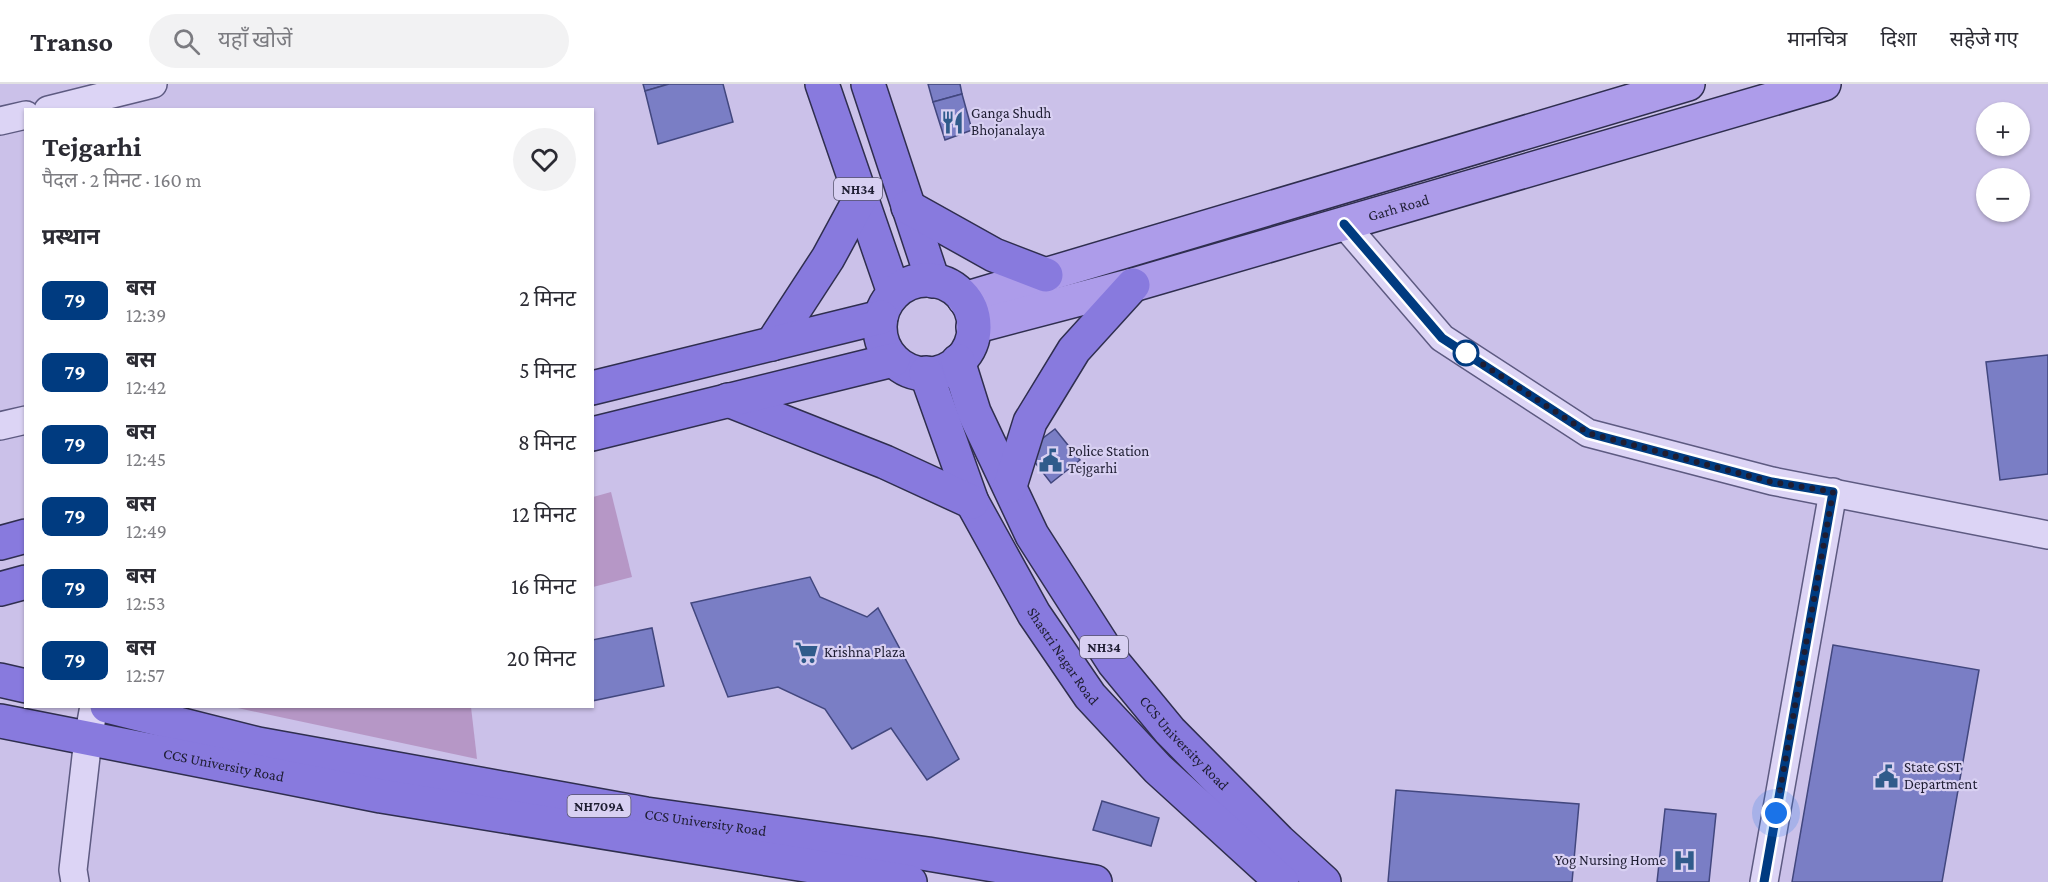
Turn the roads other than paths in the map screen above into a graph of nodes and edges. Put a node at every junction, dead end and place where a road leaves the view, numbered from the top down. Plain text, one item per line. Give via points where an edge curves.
1 (153, 84) edge
2 (822, 84) edge
3 (868, 84) edge
4 (1688, 84) edge
5 (1824, 84) edge
6 (1755, 93) edge
7 (56, 108) edge
8 (24, 115) edge
9 (0, 121) edge
10 (861, 197) junction
11 (908, 207) junction
12 (1344, 224) junction
13 (1046, 275) junction
14 (933, 281) junction
15 (1133, 285) junction
16 (887, 305) junction
17 (968, 313) junction
18 (772, 344) junction
19 (893, 360) junction
20 (958, 361) junction
21 (926, 373) junction
22 (594, 388) edge
23 (728, 400) junction
24 (24, 420) edge
25 (0, 426) edge
26 (594, 434) edge
27 (1010, 486) junction
28 (1833, 492) junction
29 (972, 502) junction
30 (2048, 535) edge
31 (24, 537) edge
32 (0, 543) edge
33 (24, 583) edge
34 (0, 589) edge
35 (0, 680) edge
36 (24, 686) edge
37 (94, 708) edge
38 (114, 708) edge
39 (0, 721) edge
40 (88, 739) junction
41 (643, 826) junction
42 (75, 882) edge
43 (910, 882) edge
44 (1095, 882) edge
45 (1282, 882) edge
46 (1324, 882) edge
47 (1764, 882) edge

1 - 7 street
2 - 10 highway, NH34
3 - 11 highway, NH34
4 - 13 main road
5 - 6 main road, Garh Road
6 - 12 main road, Garh Road
8 - 9 street
10 - 16 highway, NH34
10 - 18 highway via 828,258
11 - 13 highway via 994,255
11 - 14 highway, NH34
12 - 15 main road, Garh Road
12 - 28 street via 1442,338 1588,433 1772,482
13 - 17 main road
14 - 16 highway via 911,283
14 - 17 highway via 956,290
15 - 17 main road, Garh Road
15 - 27 highway via 1074,350 1030,422
16 - 18 highway
16 - 19 highway, NH34 via 880,333
17 - 20 highway via 969,347
18 - 22 highway
19 - 21 highway via 905,368
19 - 23 highway
20 - 21 highway via 948,368
20 - 27 highway, CCS University Road / NH34 via 974,412
21 - 29 highway, Shastri Nagar Road / NH34
23 - 26 highway
23 - 29 highway via 885,462
24 - 25 street
27 - 46 highway, CCS University Road / NH34 via 1032,535 1114,663 1170,731
28 - 30 street
28 - 47 street
29 - 45 highway, Shastri Nagar Road / NH34 via 1034,614 1090,696 1158,769
31 - 32 highway
33 - 34 highway
35 - 36 highway
37 - 40 street
38 - 41 highway, CCS University Road / NH709A via 258,744
39 - 40 highway, CCS University Road / NH709A
40 - 41 highway, CCS University Road / NH709A via 381,796
40 - 42 street via 73,870
41 - 43 highway, CCS University Road / NH709A
41 - 44 highway, CCS University Road / NH709A via 928,854

